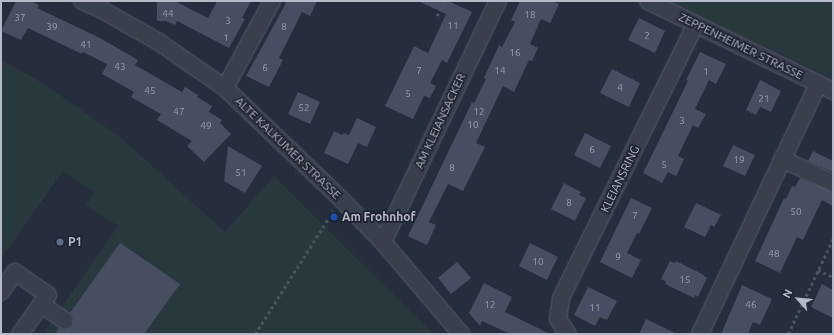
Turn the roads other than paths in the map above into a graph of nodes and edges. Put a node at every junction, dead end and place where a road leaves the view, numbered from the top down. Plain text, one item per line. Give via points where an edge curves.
1 (82, 1) edge
2 (272, 1) edge
3 (498, 1) edge
4 (648, 1) edge
5 (696, 24) junction
6 (818, 84) junction
7 (225, 88) junction
8 (833, 91) edge
9 (782, 159) junction
10 (833, 183) edge
11 (384, 242) junction
12 (1, 292) edge
13 (41, 304) junction
14 (65, 321) dead end
15 (20, 334) edge
16 (462, 334) edge
17 (568, 334) edge
18 (700, 334) edge

1 - 7 street, ALTE KALKUMER STRASSE via 159,42
2 - 7 street
3 - 11 street, AM KLEIANSACKER
4 - 5 street, ZEPPENHEIMER STRASSE
5 - 6 street, ZEPPENHEIMER STRASSE
5 - 17 street, KLEIANSRING via 561,298 558,319
6 - 8 street, ZEPPENHEIMER STRASSE
6 - 9 street
7 - 11 street, ALTE KALKUMER STRASSE
9 - 10 street
9 - 18 street
11 - 16 street, ALTE KALKUMER STRASSE
12 - 13 street via 15,272 48,295
13 - 14 street
13 - 15 street

